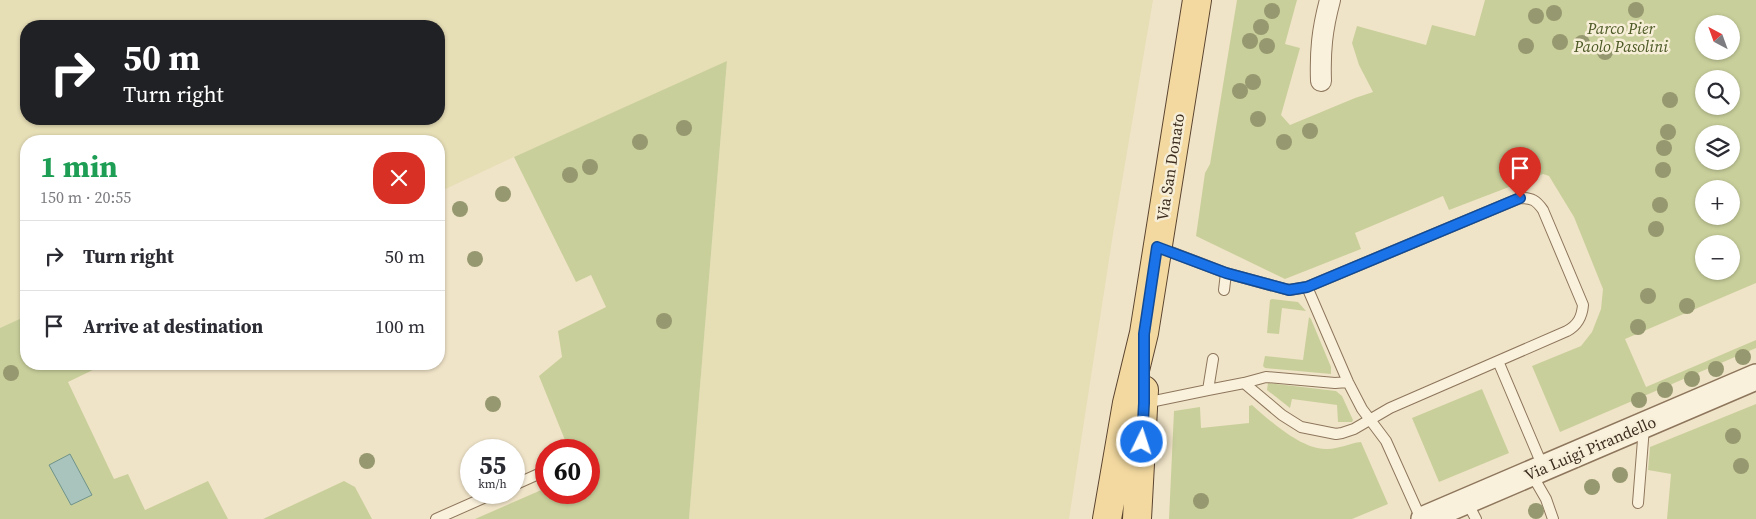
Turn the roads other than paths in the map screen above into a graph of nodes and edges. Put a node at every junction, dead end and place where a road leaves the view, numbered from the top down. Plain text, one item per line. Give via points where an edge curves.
1 (1197, 0) edge
2 (1330, 0) edge
3 (1321, 82) dead end
4 (1157, 247) junction
5 (1226, 273) junction
6 (1307, 287) junction
7 (1224, 290) dead end
8 (1144, 334) junction
9 (1213, 360) dead end
10 (1498, 362) junction
11 (1756, 377) edge
12 (1348, 382) junction
13 (1244, 383) junction
14 (1208, 390) junction
15 (1144, 403) junction
16 (1370, 419) junction
17 (1644, 424) junction
18 (1537, 470) junction
19 (1638, 503) dead end
20 (470, 504) edge
21 (1471, 510) edge
22 (436, 519) edge
23 (1107, 519) edge
24 (1137, 519) edge
25 (1423, 519) edge
26 (1553, 519) edge

1 - 4 main road, Via San Donato
2 - 3 street via 1320,51
4 - 5 lane
4 - 8 main road, Via San Donato
5 - 6 lane via 1289,290
5 - 7 lane
6 - 10 lane via 1520,198 1530,198 1543,210 1580,295 1583,313 1574,328
6 - 12 lane
8 - 15 main road, Via San Donato
8 - 23 main road, Via San Donato via 1127,403
9 - 14 lane
10 - 16 lane
10 - 18 lane
11 - 17 street, Via Luigi Pirandello
12 - 13 lane via 1266,377
12 - 16 lane
13 - 14 lane
13 - 16 lane via 1282,415 1307,429 1342,434
14 - 15 lane
15 - 24 main road, Via San Donato
16 - 25 lane via 1386,441
17 - 18 street, Via Luigi Pirandello
17 - 19 lane
18 - 21 street, Via Luigi Pirandello
18 - 26 lane
20 - 22 lane
21 - 25 street, Via Luigi Pirandello

